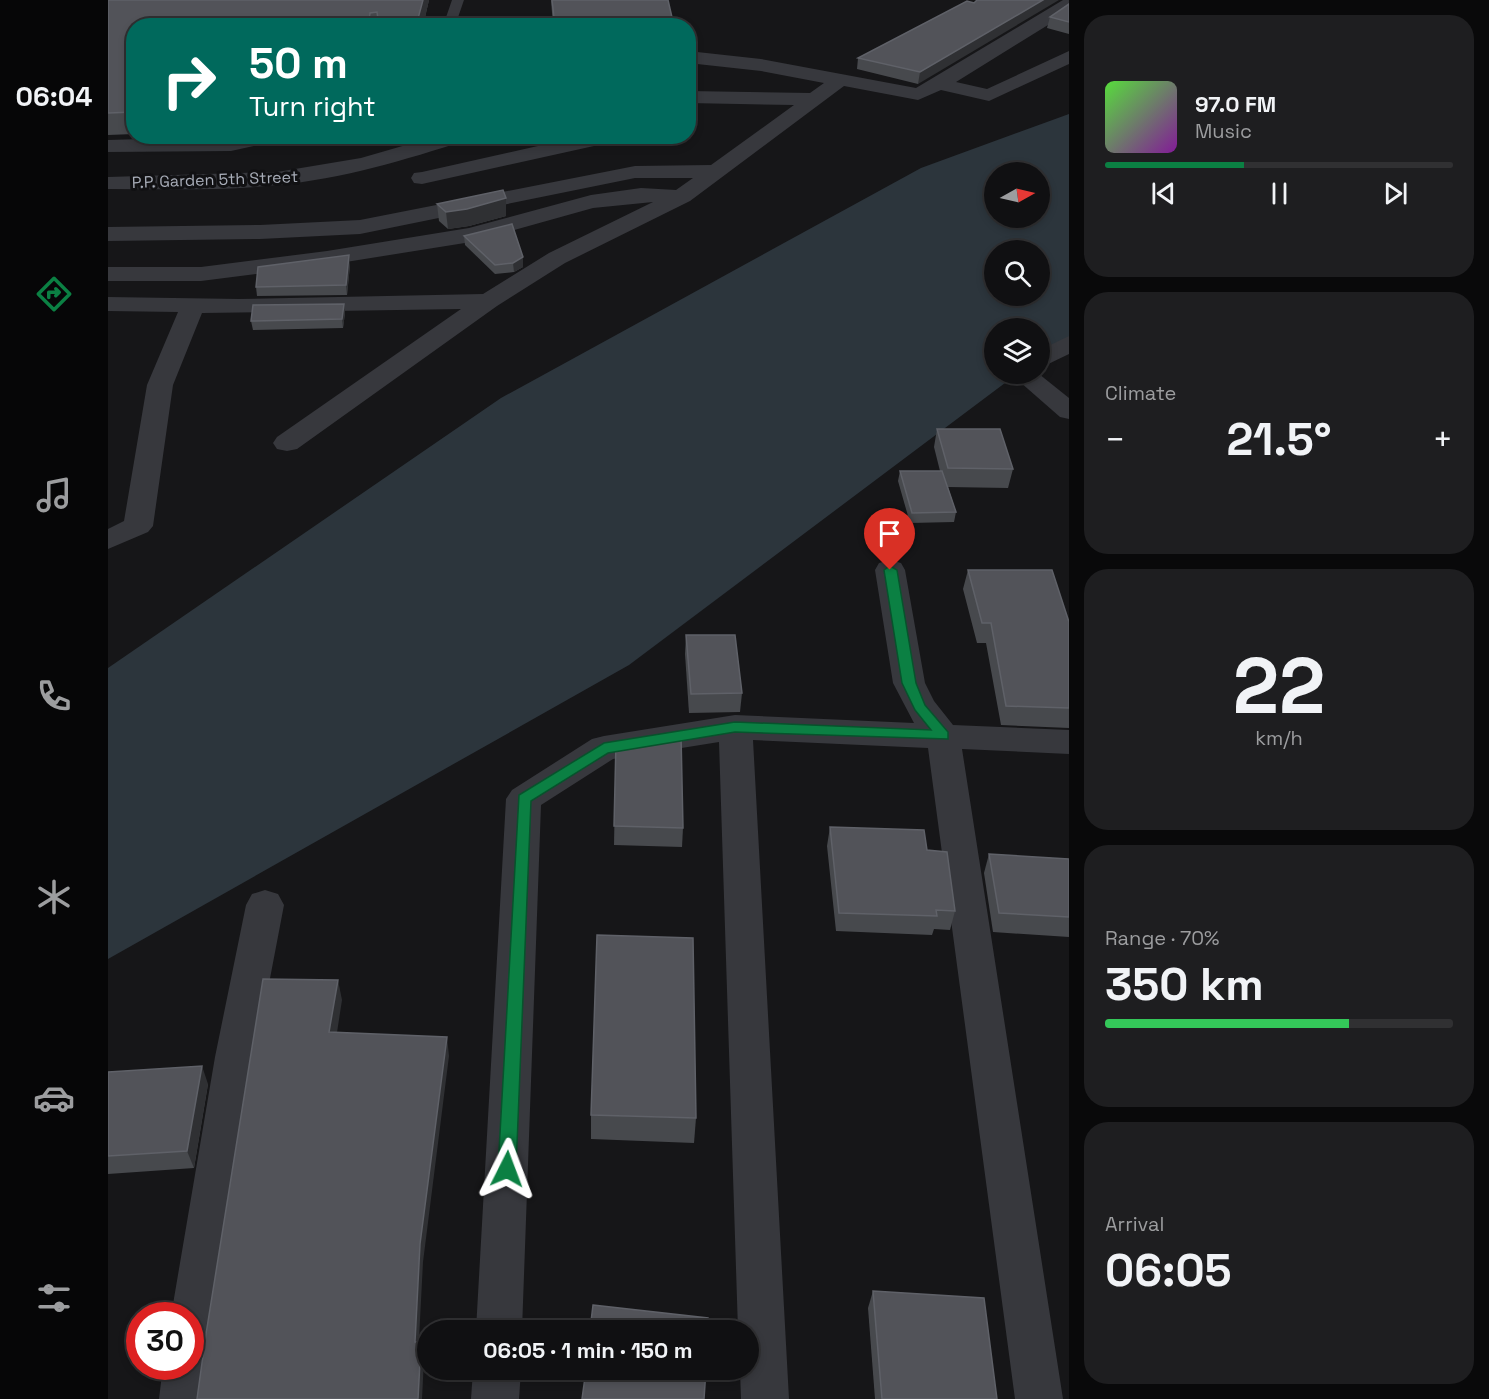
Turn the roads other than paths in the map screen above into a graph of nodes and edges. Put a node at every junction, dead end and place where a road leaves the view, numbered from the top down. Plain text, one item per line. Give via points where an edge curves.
1 (458, 0) edge
2 (1069, 4) edge
3 (452, 18) edge
4 (1069, 57) edge
5 (696, 58) edge
6 (840, 80) junction
7 (939, 84) junction
8 (696, 97) edge
9 (815, 99) junction
10 (236, 144) edge
11 (435, 144) edge
12 (576, 144) edge
13 (108, 146) edge
14 (718, 171) junction
15 (422, 178) dead end
16 (108, 183) edge
17 (682, 196) junction
18 (108, 234) edge
19 (108, 274) edge
20 (488, 301) junction
21 (108, 304) edge
22 (193, 306) junction
23 (1069, 344) edge
24 (1050, 354) edge
25 (1036, 384) edge
26 (1069, 411) edge
27 (287, 443) dead end
28 (108, 540) edge
29 (890, 570) dead end
30 (735, 727) junction
31 (943, 735) junction
32 (1069, 742) edge
33 (265, 905) dead end
34 (197, 1302) edge
35 (499, 1320) edge
36 (185, 1380) edge
37 (496, 1380) edge
38 (183, 1399) edge
39 (495, 1399) edge
40 (765, 1399) edge
41 (1039, 1399) edge

1 - 3 lane
2 - 7 street
4 - 7 street via 989,95
5 - 6 street
6 - 7 street via 918,94
6 - 9 street
8 - 9 street
9 - 14 street
10 - 13 street
11 - 16 street, P.P. Garden 5th Street via 299,176
12 - 15 street
14 - 17 street
14 - 18 street via 635,172 360,227
17 - 19 street via 641,195 591,202 471,235 327,258 201,274
17 - 20 street via 557,258
20 - 22 street
20 - 27 street
21 - 22 street
22 - 28 street via 160,385 138,526
23 - 24 street
25 - 26 street
29 - 31 street via 909,683 920,707
30 - 31 street
30 - 35 street via 604,748 524,799
30 - 40 street
31 - 32 street
31 - 41 street
33 - 34 street via 235,1058
36 - 38 street
37 - 39 street

